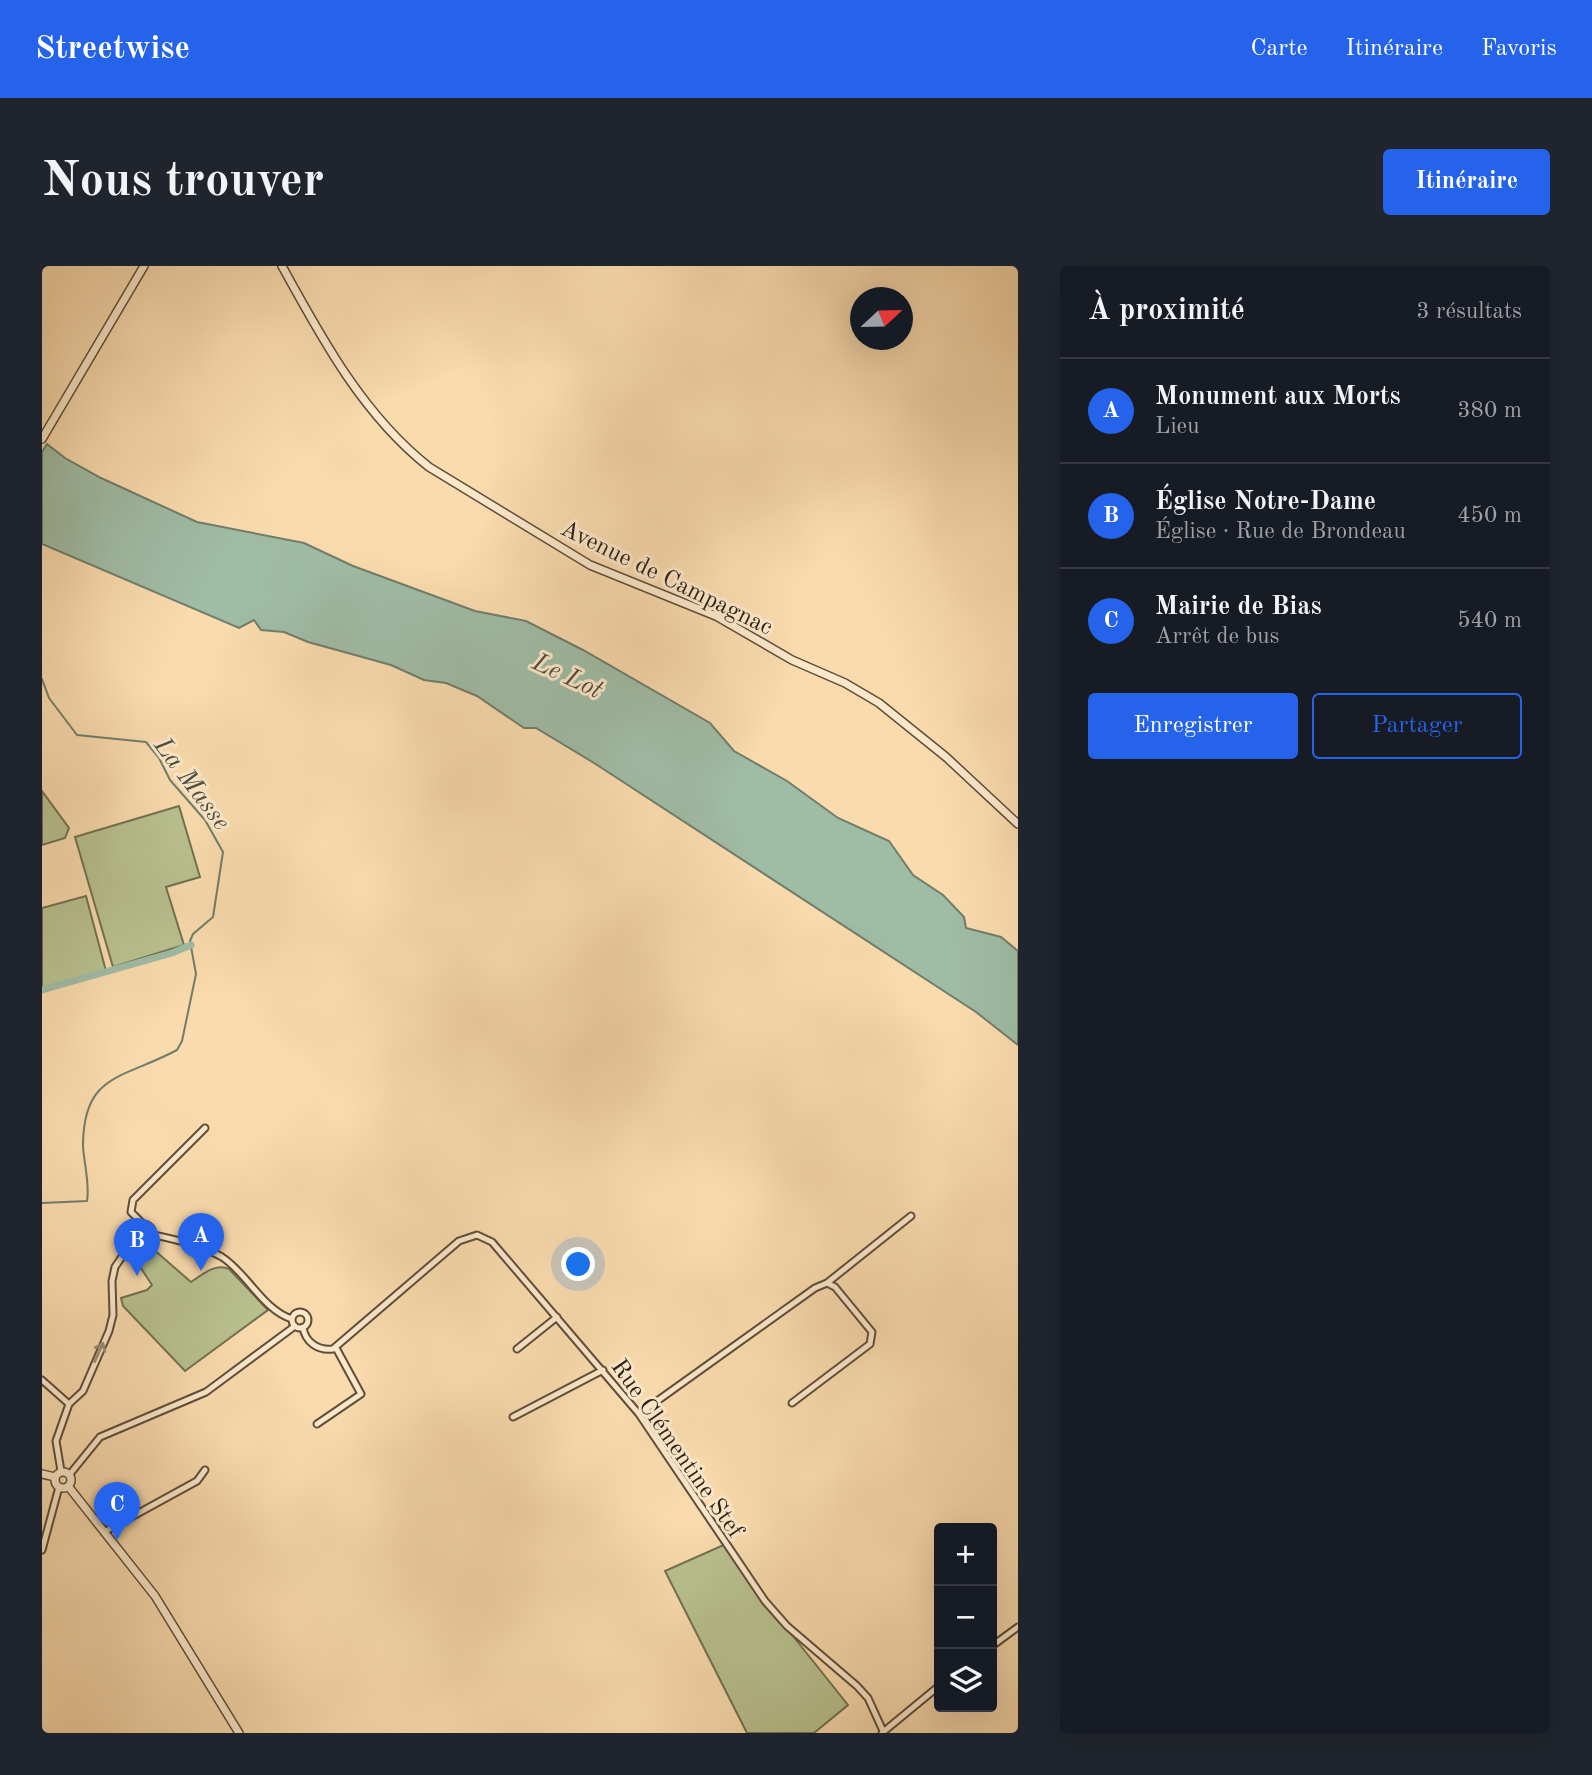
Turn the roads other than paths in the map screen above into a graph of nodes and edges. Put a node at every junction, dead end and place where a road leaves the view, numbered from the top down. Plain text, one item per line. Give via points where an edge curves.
1 (144, 266) edge
2 (282, 266) edge
3 (42, 439) edge
4 (1018, 824) edge
5 (205, 1128) dead end
6 (911, 1216) dead end
7 (143, 1224) junction
8 (153, 1235) junction
9 (134, 1239) junction
10 (828, 1283) junction
11 (557, 1317) junction
12 (292, 1319) junction
13 (295, 1326) junction
14 (303, 1327) junction
15 (336, 1348) junction
16 (517, 1349) dead end
17 (603, 1370) junction
18 (42, 1380) edge
19 (792, 1403) dead end
20 (69, 1404) junction
21 (639, 1414) junction
22 (513, 1417) dead end
23 (317, 1424) dead end
24 (205, 1469) dead end
25 (42, 1474) edge
26 (58, 1474) junction
27 (70, 1474) junction
28 (68, 1486) junction
29 (59, 1487) junction
30 (104, 1532) junction
31 (42, 1550) edge
32 (1018, 1627) edge
33 (997, 1642) edge
34 (934, 1690) edge
35 (883, 1732) edge
36 (239, 1733) edge

1 - 3 street
2 - 4 street, Avenue de Campagnac via 354,387 405,448 429,467 590,565 716,616 879,703
5 - 7 street via 133,1200 131,1212
6 - 10 street
7 - 8 street
7 - 9 street via 134,1230
8 - 9 street via 147,1244
8 - 12 street via 191,1243 224,1258
20 -> 9 street via 83,1391 109,1331 115,1267
10 - 19 street via 872,1332 870,1343
10 - 21 street
11 - 15 street, Rue Clémentine Stef via 492,1242 468,1236
11 - 16 street
11 - 17 street, Rue Clémentine Stef
12 - 13 street
12 - 14 street via 296,1313 304,1314 307,1321
13 - 14 street
13 - 27 street via 206,1392 100,1437
14 - 15 street via 314,1346
15 - 23 street via 360,1394
17 - 21 street, Rue Clémentine Stef
17 - 22 street
18 - 20 street
20 - 26 street via 56,1441
21 - 35 street, Rue Clémentine Stef via 765,1601 868,1698
24 - 30 street via 197,1481
25 - 26 street
26 - 27 street
26 - 29 street
27 - 28 street
28 - 29 street
28 - 30 street
29 - 31 street
30 - 36 street via 155,1597
32 - 33 street
34 - 35 street

